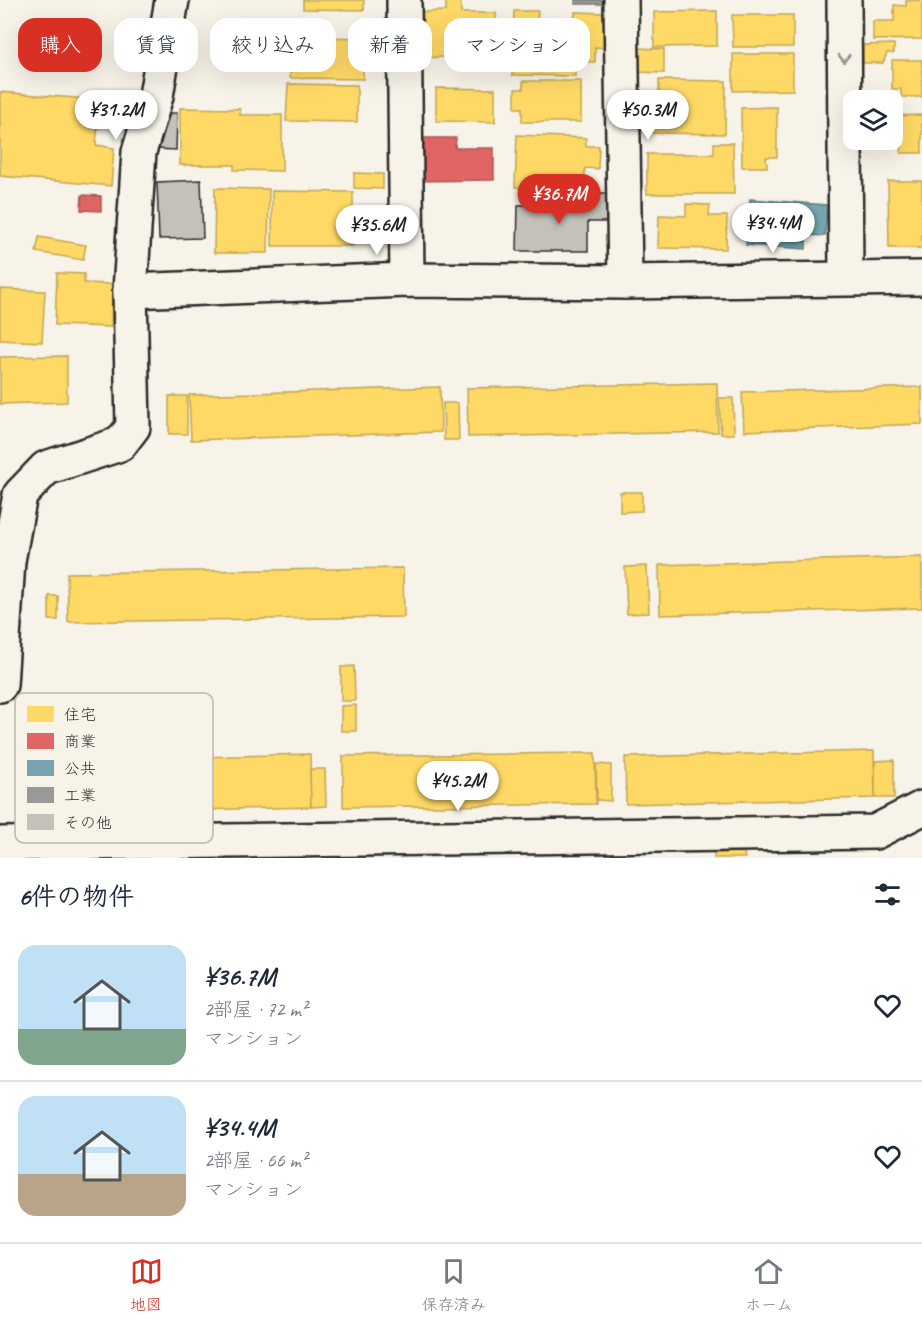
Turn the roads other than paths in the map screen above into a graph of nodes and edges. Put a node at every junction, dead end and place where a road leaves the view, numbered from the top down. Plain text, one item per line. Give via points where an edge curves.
1 (172, 0) edge
2 (404, 0) edge
3 (621, 0) edge
4 (844, 0) edge
5 (846, 278) junction
6 (922, 278) edge
7 (407, 280) junction
8 (625, 282) junction
9 (130, 291) junction
10 (0, 685) edge
11 (922, 808) edge
12 (213, 841) edge
13 (73, 843) edge
14 (0, 844) edge

1 - 9 street via 156,96 139,152
2 - 7 street
3 - 8 street
4 -> 5 street
5 - 6 street
5 - 8 street
7 - 8 street
7 - 9 street
9 - 10 street via 133,427 120,444 46,468 20,495 8,561
11 - 12 street via 874,832
13 - 14 street

